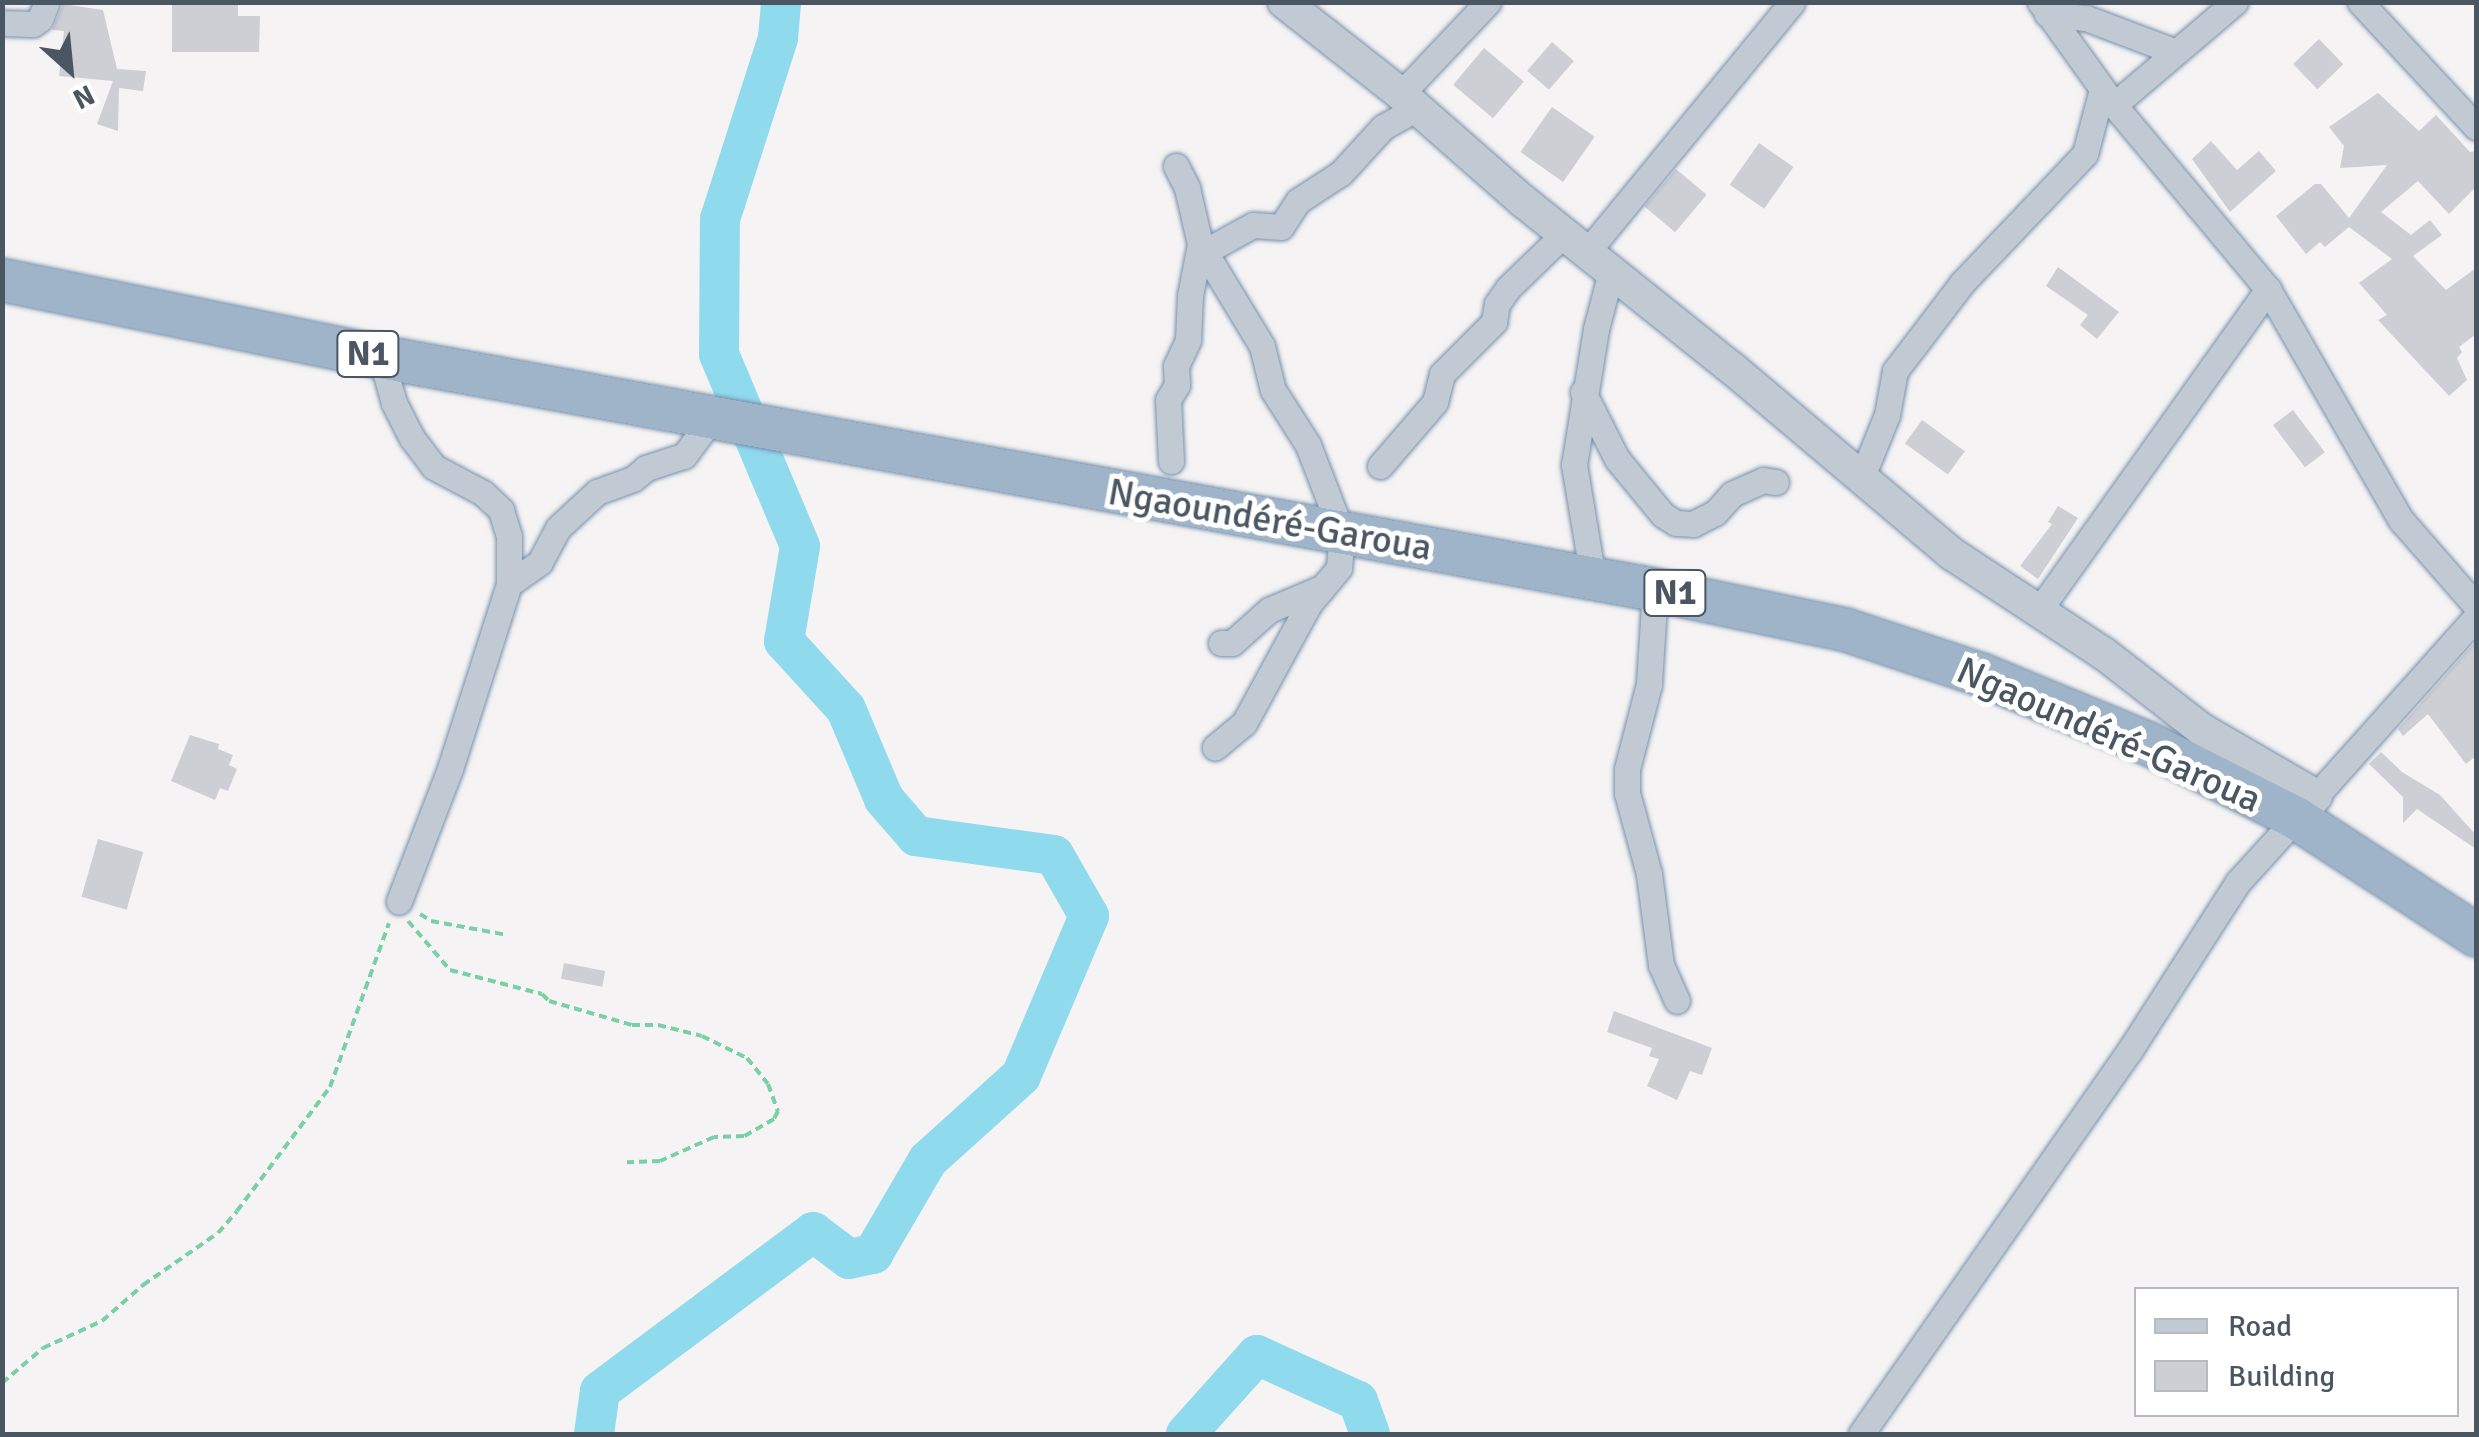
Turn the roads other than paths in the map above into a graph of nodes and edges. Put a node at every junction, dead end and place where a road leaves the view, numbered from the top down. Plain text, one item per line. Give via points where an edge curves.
1 (46, 2) edge
2 (1284, 2) edge
3 (1488, 2) edge
4 (1792, 2) edge
5 (2235, 2) edge
6 (2360, 2) edge
7 (2044, 8) edge
8 (2, 23) edge
9 (2176, 52) junction
10 (2108, 97) junction
11 (1409, 101) junction
12 (2476, 127) edge
13 (1176, 166) dead end
14 (1203, 248) junction
15 (1587, 253) junction
16 (2, 280) edge
17 (2268, 288) junction
18 (381, 356) junction
19 (1584, 392) junction
20 (724, 420) junction
21 (1171, 462) dead end
22 (1380, 466) dead end
23 (1861, 479) junction
24 (1776, 482) dead end
25 (1342, 532) junction
26 (1593, 578) junction
27 (510, 584) junction
28 (1320, 588) junction
29 (1655, 590) junction
30 (2476, 606) edge
31 (2038, 614) junction
32 (2476, 618) edge
33 (1220, 643) dead end
34 (1216, 747) dead end
35 (2306, 808) junction
36 (398, 903) road end
37 (2476, 934) edge
38 (1677, 1001) dead end
39 (1861, 1434) edge

1 - 8 street via 32,24
2 - 11 street
3 - 11 street
4 - 15 street
5 - 9 street
6 - 12 street
7 - 9 street
7 - 10 street
9 - 10 street
10 - 17 street
10 - 23 street via 2085,154 1962,283 1895,370 1887,416
11 - 14 street via 1340,173 1298,202 1281,227 1253,225
11 - 15 street
13 - 14 street
14 - 21 street via 1190,296 1188,340 1168,400
14 - 25 street via 1262,346 1273,390 1308,445
15 - 19 street
15 - 22 street via 1508,288 1494,322 1442,374 1435,402
15 - 23 street
16 - 18 highway, Ngaoundéré-Garoua / N1
17 - 30 street via 2400,520
17 - 31 street
18 - 20 highway, Ngaoundéré-Garoua / N1
18 - 27 street via 394,404 423,453 500,510 509,536
19 - 24 street via 1616,458 1676,524 1715,513 1732,494 1763,480
19 - 26 street via 1574,465
20 - 25 highway, Ngaoundéré-Garoua / N1
20 - 27 street via 684,456 597,492 558,528 540,562
23 - 31 street
25 - 26 highway, Ngaoundéré-Garoua / N1
25 - 28 street via 1338,568
26 - 29 highway, Ngaoundéré-Garoua / N1
27 - 36 street
28 - 33 street via 1269,610 1232,642
28 - 34 street via 1244,723
29 - 35 highway, Ngaoundéré-Garoua / N1 via 1846,630 1982,675
29 - 38 street via 1649,684 1627,769 1628,793 1649,874 1661,965
31 - 35 street via 2103,653
32 - 35 street
35 - 37 highway, Ngaoundéré-Garoua / N1
35 - 39 street via 2238,882 2130,1050

